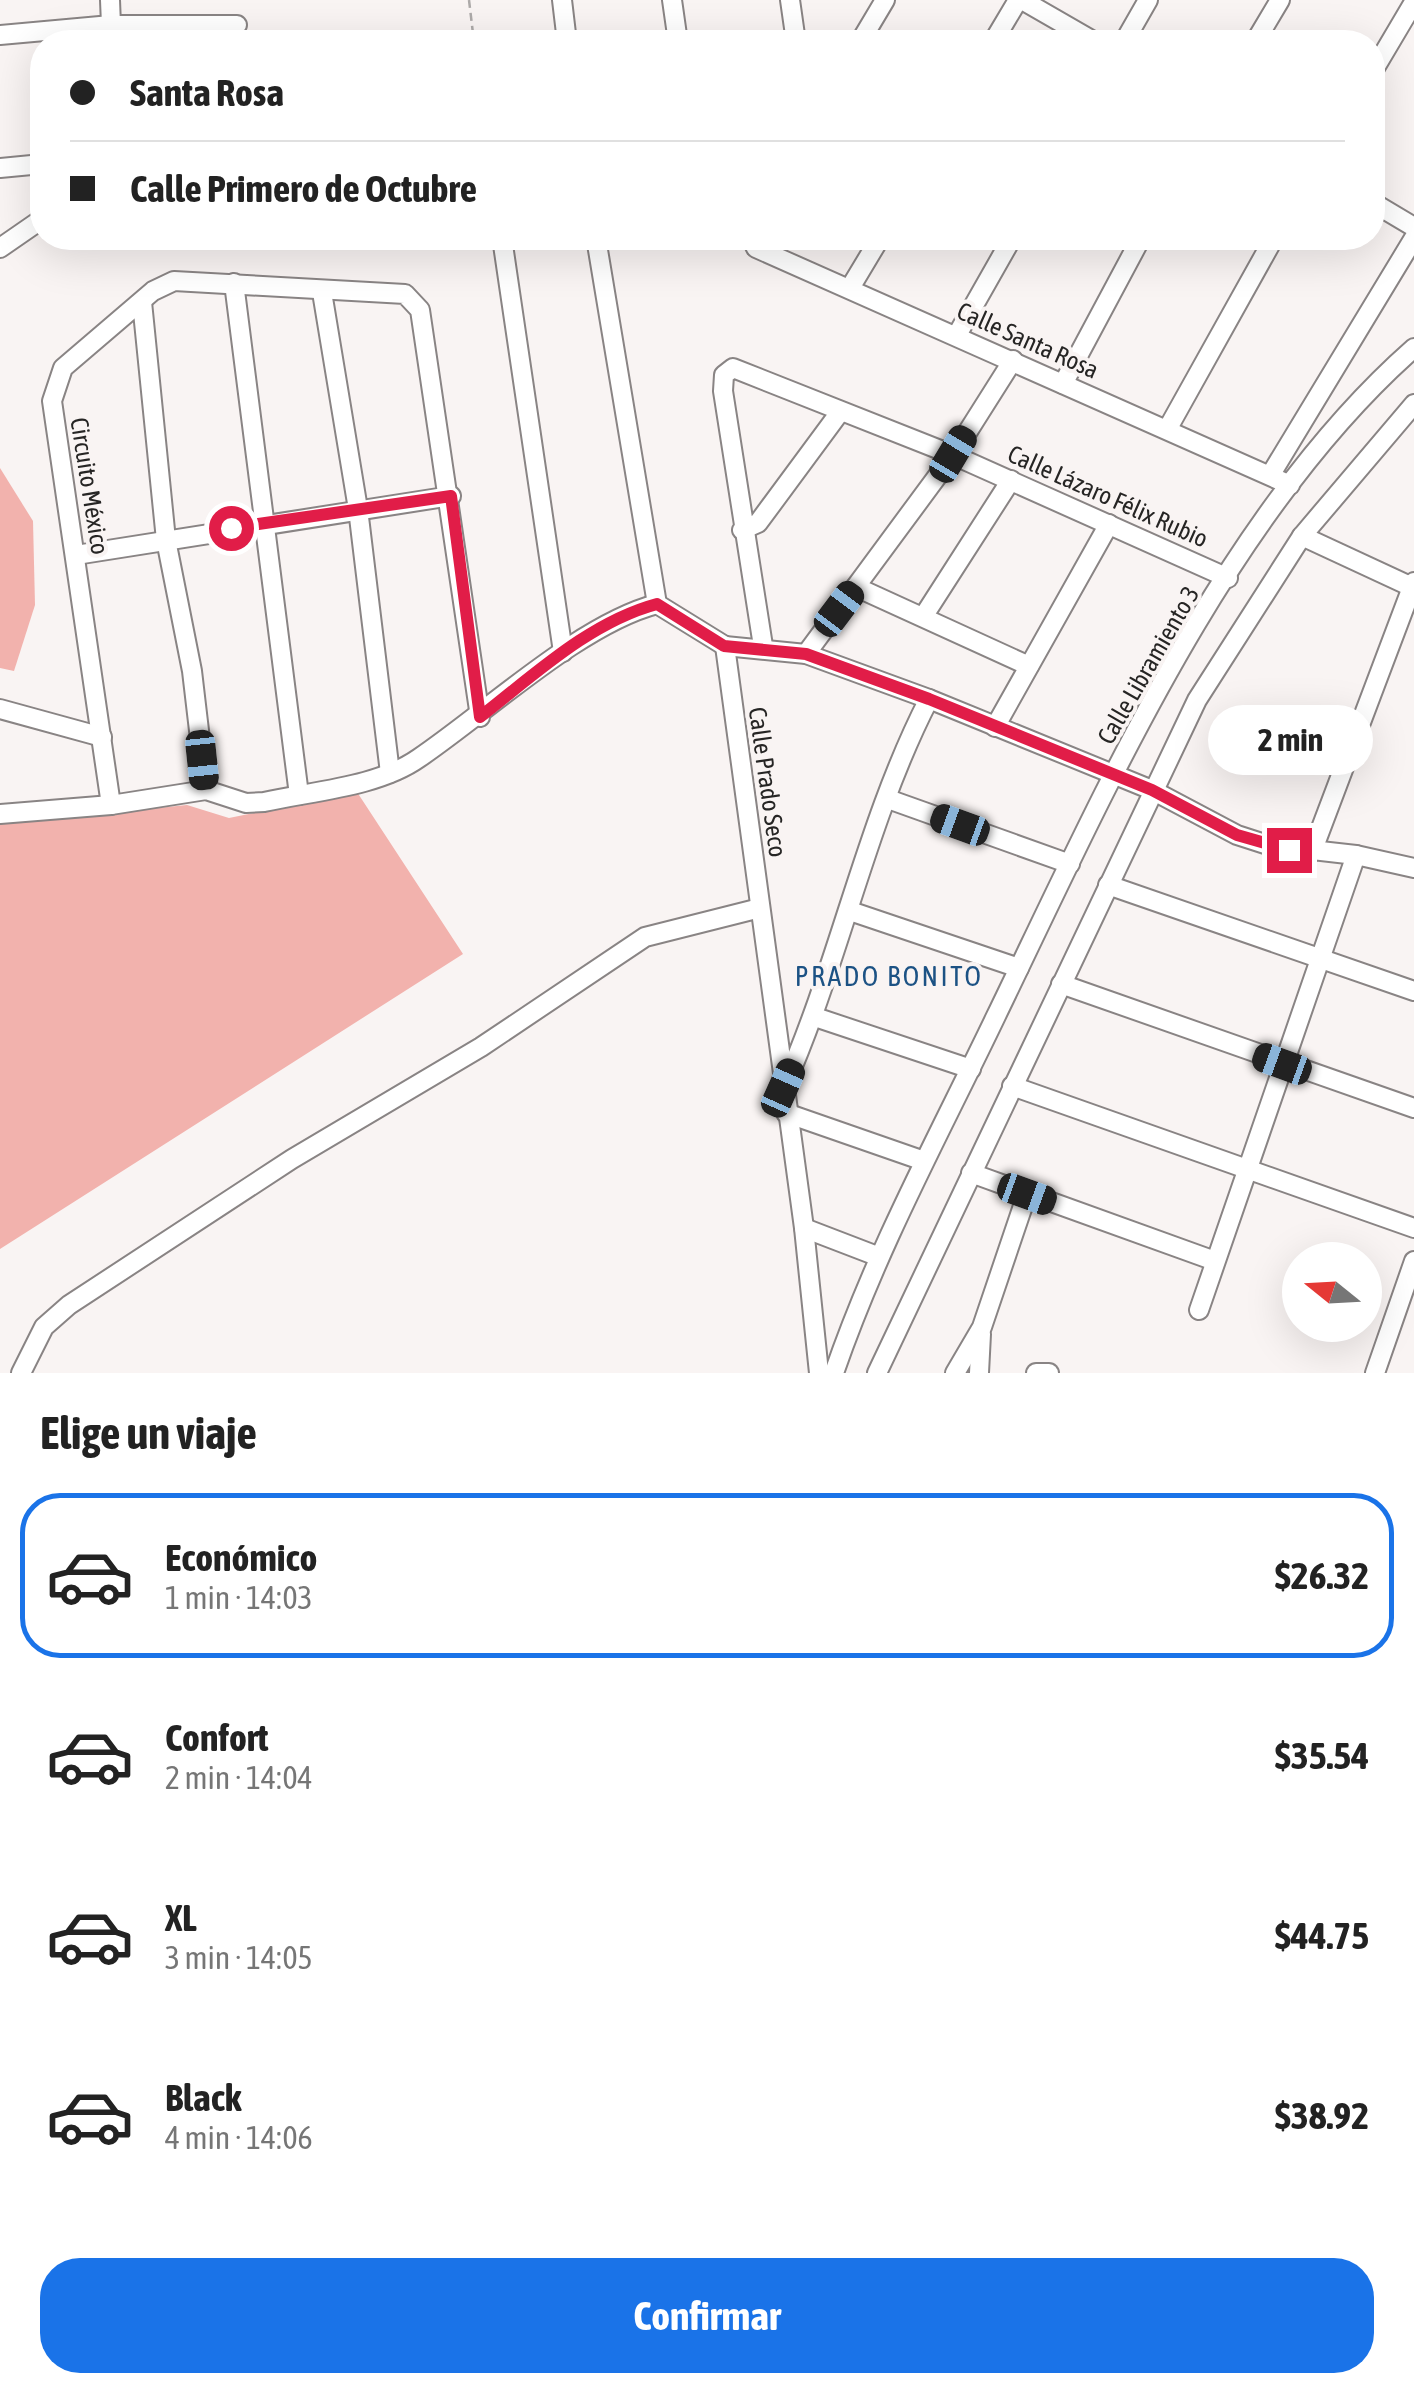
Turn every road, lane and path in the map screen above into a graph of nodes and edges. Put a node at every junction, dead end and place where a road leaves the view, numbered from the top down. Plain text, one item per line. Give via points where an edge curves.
1 (110, 0) edge
2 (469, 0) edge
3 (562, 0) edge
4 (672, 0) edge
5 (790, 0) edge
6 (885, 0) edge
7 (1020, 0) edge
8 (1148, 0) edge
9 (1280, 0) edge
10 (1414, 2) edge
11 (110, 25) junction
12 (236, 25) dead end
13 (55, 30) edge
14 (473, 30) edge
15 (566, 30) edge
16 (676, 30) edge
17 (794, 30) edge
18 (867, 30) edge
19 (1001, 30) edge
20 (1074, 30) edge
21 (1131, 30) edge
22 (1262, 30) edge
23 (30, 32) edge
24 (0, 35) edge
25 (1385, 51) edge
26 (30, 165) edge
27 (0, 168) edge
28 (1385, 210) edge
29 (30, 227) edge
30 (1414, 227) edge
31 (1414, 238) edge
32 (0, 248) edge
33 (504, 250) edge
34 (598, 250) edge
35 (761, 250) edge
36 (873, 250) edge
37 (1005, 250) edge
38 (1135, 250) edge
39 (1267, 250) edge
40 (234, 284) junction
41 (850, 288) junction
42 (322, 292) junction
43 (142, 302) junction
44 (957, 335) junction
45 (1414, 348) edge
46 (1013, 360) junction
47 (1063, 384) junction
48 (1414, 404) edge
49 (840, 412) junction
50 (1168, 428) junction
51 (953, 454) junction
52 (1271, 474) junction
53 (1011, 480) junction
54 (1290, 484) junction
55 (451, 496) junction
56 (358, 509) junction
57 (264, 522) junction
58 (1110, 524) junction
59 (742, 530) junction
60 (1302, 536) junction
61 (166, 540) junction
62 (76, 555) junction
63 (1228, 578) junction
64 (1413, 586) edge
65 (856, 587) junction
66 (657, 604) junction
67 (923, 617) junction
68 (724, 646) junction
69 (763, 646) junction
70 (563, 652) junction
71 (806, 654) junction
72 (1029, 666) junction
73 (929, 699) junction
74 (0, 708) edge
75 (480, 717) junction
76 (995, 727) junction
77 (102, 736) junction
78 (390, 773) junction
79 (1113, 776) junction
80 (206, 790) junction
81 (1152, 790) junction
82 (299, 794) junction
83 (888, 799) junction
84 (111, 805) junction
85 (0, 814) edge
86 (1312, 852) junction
87 (1356, 855) junction
88 (1070, 864) junction
89 (1414, 868) edge
90 (1108, 885) junction
91 (760, 908) junction
92 (850, 911) junction
93 (1320, 958) junction
94 (1019, 968) junction
95 (1061, 984) junction
96 (1414, 991) edge
97 (815, 1017) junction
98 (1282, 1064) junction
99 (971, 1069) junction
100 (1012, 1086) junction
101 (783, 1088) junction
102 (1414, 1108) edge
103 (786, 1113) junction
104 (924, 1161) junction
105 (1247, 1168) junction
106 (970, 1174) junction
107 (1027, 1194) junction
108 (804, 1228) junction
109 (1414, 1228) edge
110 (877, 1256) junction
111 (1215, 1261) junction
112 (1414, 1261) edge
113 (1199, 1310) dead end
114 (982, 1328) junction
115 (21, 1373) edge
116 (819, 1373) edge
117 (834, 1373) edge
118 (877, 1373) edge
119 (955, 1373) edge
120 (980, 1373) edge
121 (1036, 1373) edge
122 (1049, 1373) edge
123 (1375, 1373) edge

1 - 11 street
2 - 14 path
3 - 15 street
4 - 16 street
5 - 17 street
6 - 18 street
7 - 19 street
7 - 20 street
8 - 21 street
9 - 22 street
10 - 25 street
11 - 12 street
11 - 13 street
23 - 24 street
26 - 27 street
28 - 30 street
29 - 32 street
31 - 52 street
33 - 70 street
34 - 66 street
35 - 41 street, Calle Santa Rosa
36 - 41 street
37 - 44 street
38 - 47 street
39 - 50 street
40 - 42 street, Circuito México
40 - 43 street, Circuito México via 174,281
40 - 57 street
41 - 44 street, Calle Santa Rosa
42 - 55 street, Circuito México via 405,294 420,310
42 - 56 street
43 - 61 street
43 - 62 street, Circuito México via 63,368 54,388
44 - 46 street, Calle Santa Rosa
45 - 54 street, Calle Libramiento 3
46 - 47 street, Calle Santa Rosa
46 - 51 street
47 - 50 street, Calle Santa Rosa
48 - 60 street
49 - 51 street, Calle Lázaro Félix Rubio
49 - 59 street via 758,523
49 - 59 street, Calle Lázaro Félix Rubio via 733,368 724,375
50 - 52 street, Calle Santa Rosa
51 - 53 street, Calle Lázaro Félix Rubio
51 - 65 street
52 - 54 street, Calle Santa Rosa
53 - 58 street, Calle Lázaro Félix Rubio
53 - 67 street
54 - 63 street, Calle Libramiento 3
55 - 56 street
55 - 75 street
56 - 57 street
56 - 78 street
57 - 61 street
57 - 82 street
58 - 63 street, Calle Lázaro Félix Rubio
58 - 72 street
59 - 69 street
60 - 64 street
60 - 81 street via 1217,665
61 - 62 street
61 - 80 street
62 - 77 street, Circuito México
63 - 79 street, Calle Libramiento 3
64 - 86 street
65 - 67 street
65 - 71 street
66 - 68 street
66 - 70 street via 631,611
67 - 72 street
68 - 69 street
68 - 91 street, Calle Prado Seco
69 - 71 street
70 - 75 street
71 - 73 street
72 - 76 street
73 - 76 street
73 - 83 street
74 - 77 street
75 - 78 street
76 - 79 street
77 - 84 street, Circuito México
78 - 82 street
79 - 81 street
79 - 88 street, Calle Libramiento 3
80 - 82 street via 246,803
80 - 84 street
81 - 86 street via 1237,835
81 - 90 street
83 - 88 street
83 - 92 street
84 - 85 street
86 - 87 street
87 - 89 street
87 - 93 street
88 - 94 street, Calle Libramiento 3
90 - 93 street
90 - 95 street
91 - 101 street, Calle Prado Seco
91 - 115 street via 645,938 481,1047 292,1159 69,1304 44,1327
92 - 94 street
92 - 97 street
93 - 96 street
93 - 98 street
94 - 99 street, Calle Libramiento 3
95 - 98 street
95 - 100 street
97 - 99 street
97 - 101 street
98 - 102 street
98 - 105 street
99 - 104 street, Calle Libramiento 3
100 - 105 street
100 - 106 street
101 - 103 street, Calle Prado Seco
103 - 104 street
103 - 108 street, Calle Prado Seco
104 - 110 street, Calle Libramiento 3
105 - 109 street
105 - 111 street
106 - 107 street
106 - 118 street
107 - 111 street
107 - 114 street
108 - 110 street
108 - 116 street, Calle Prado Seco
110 - 117 street, Calle Libramiento 3
111 - 113 street
112 - 123 street
114 - 119 street
114 - 120 street
121 - 122 street

